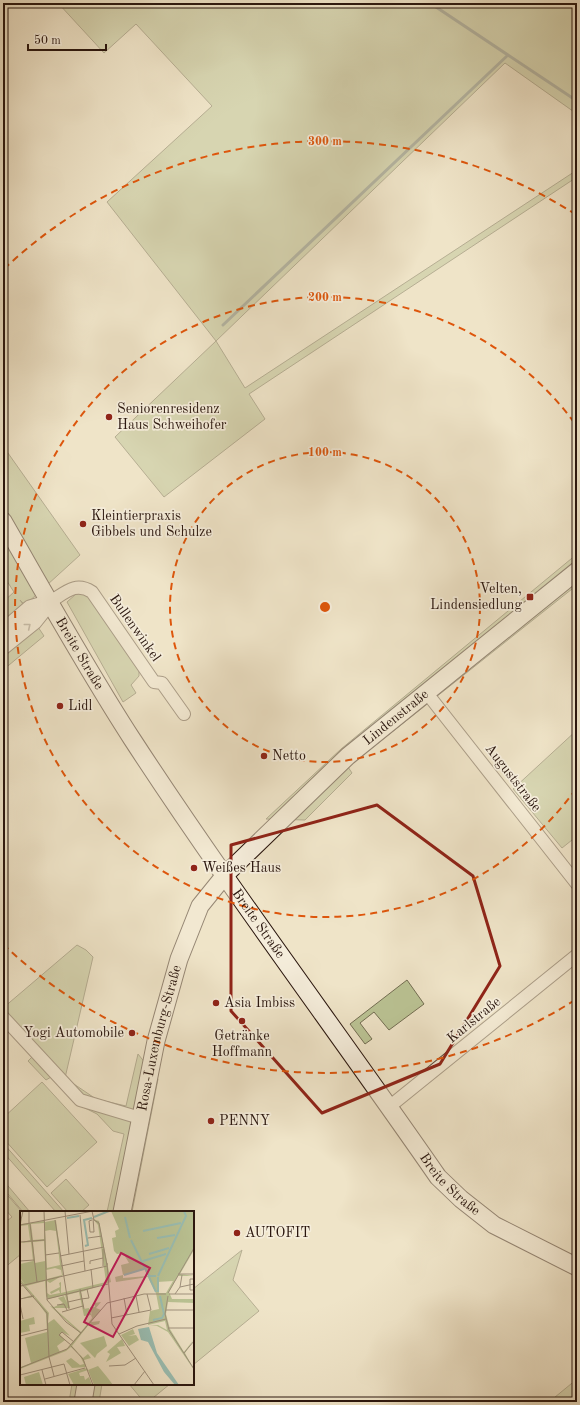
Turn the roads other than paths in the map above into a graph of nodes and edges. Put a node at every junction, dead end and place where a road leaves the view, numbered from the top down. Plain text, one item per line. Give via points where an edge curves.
1 (3, 521) edge
2 (577, 571) edge
3 (50, 602) junction
4 (3, 631) edge
5 (3, 647) edge
6 (426, 692) junction
7 (184, 714) dead end
8 (225, 875) junction
9 (577, 884) edge
10 (577, 955) edge
11 (3, 1017) edge
12 (389, 1107) junction
13 (140, 1118) junction
14 (122, 1211) edge
15 (577, 1267) edge
16 (86, 1385) edge
17 (83, 1402) edge

1 - 3 main road, Breite Straße
2 - 6 main road, Lindenstraße
3 - 4 street via 30,608
5 -> 3 street via 34,622
3 - 7 street, Bullenwinkel via 76,586 92,592 154,682 162,683
3 - 8 main road, Breite Straße via 122,724
6 - 8 main road, Lindenstraße via 348,756
6 - 9 street, Auguststraße
8 - 12 main road, Breite Straße
8 - 13 main road, Rosa-Luxemburg-Straße via 200,906 179,959 156,1041
10 - 12 street, Karlstraße
11 - 13 street via 80,1100
12 - 15 main road, Breite Straße via 438,1177 461,1199 494,1225
13 - 14 main road, Rosa-Luxemburg-Straße
16 - 17 main road

